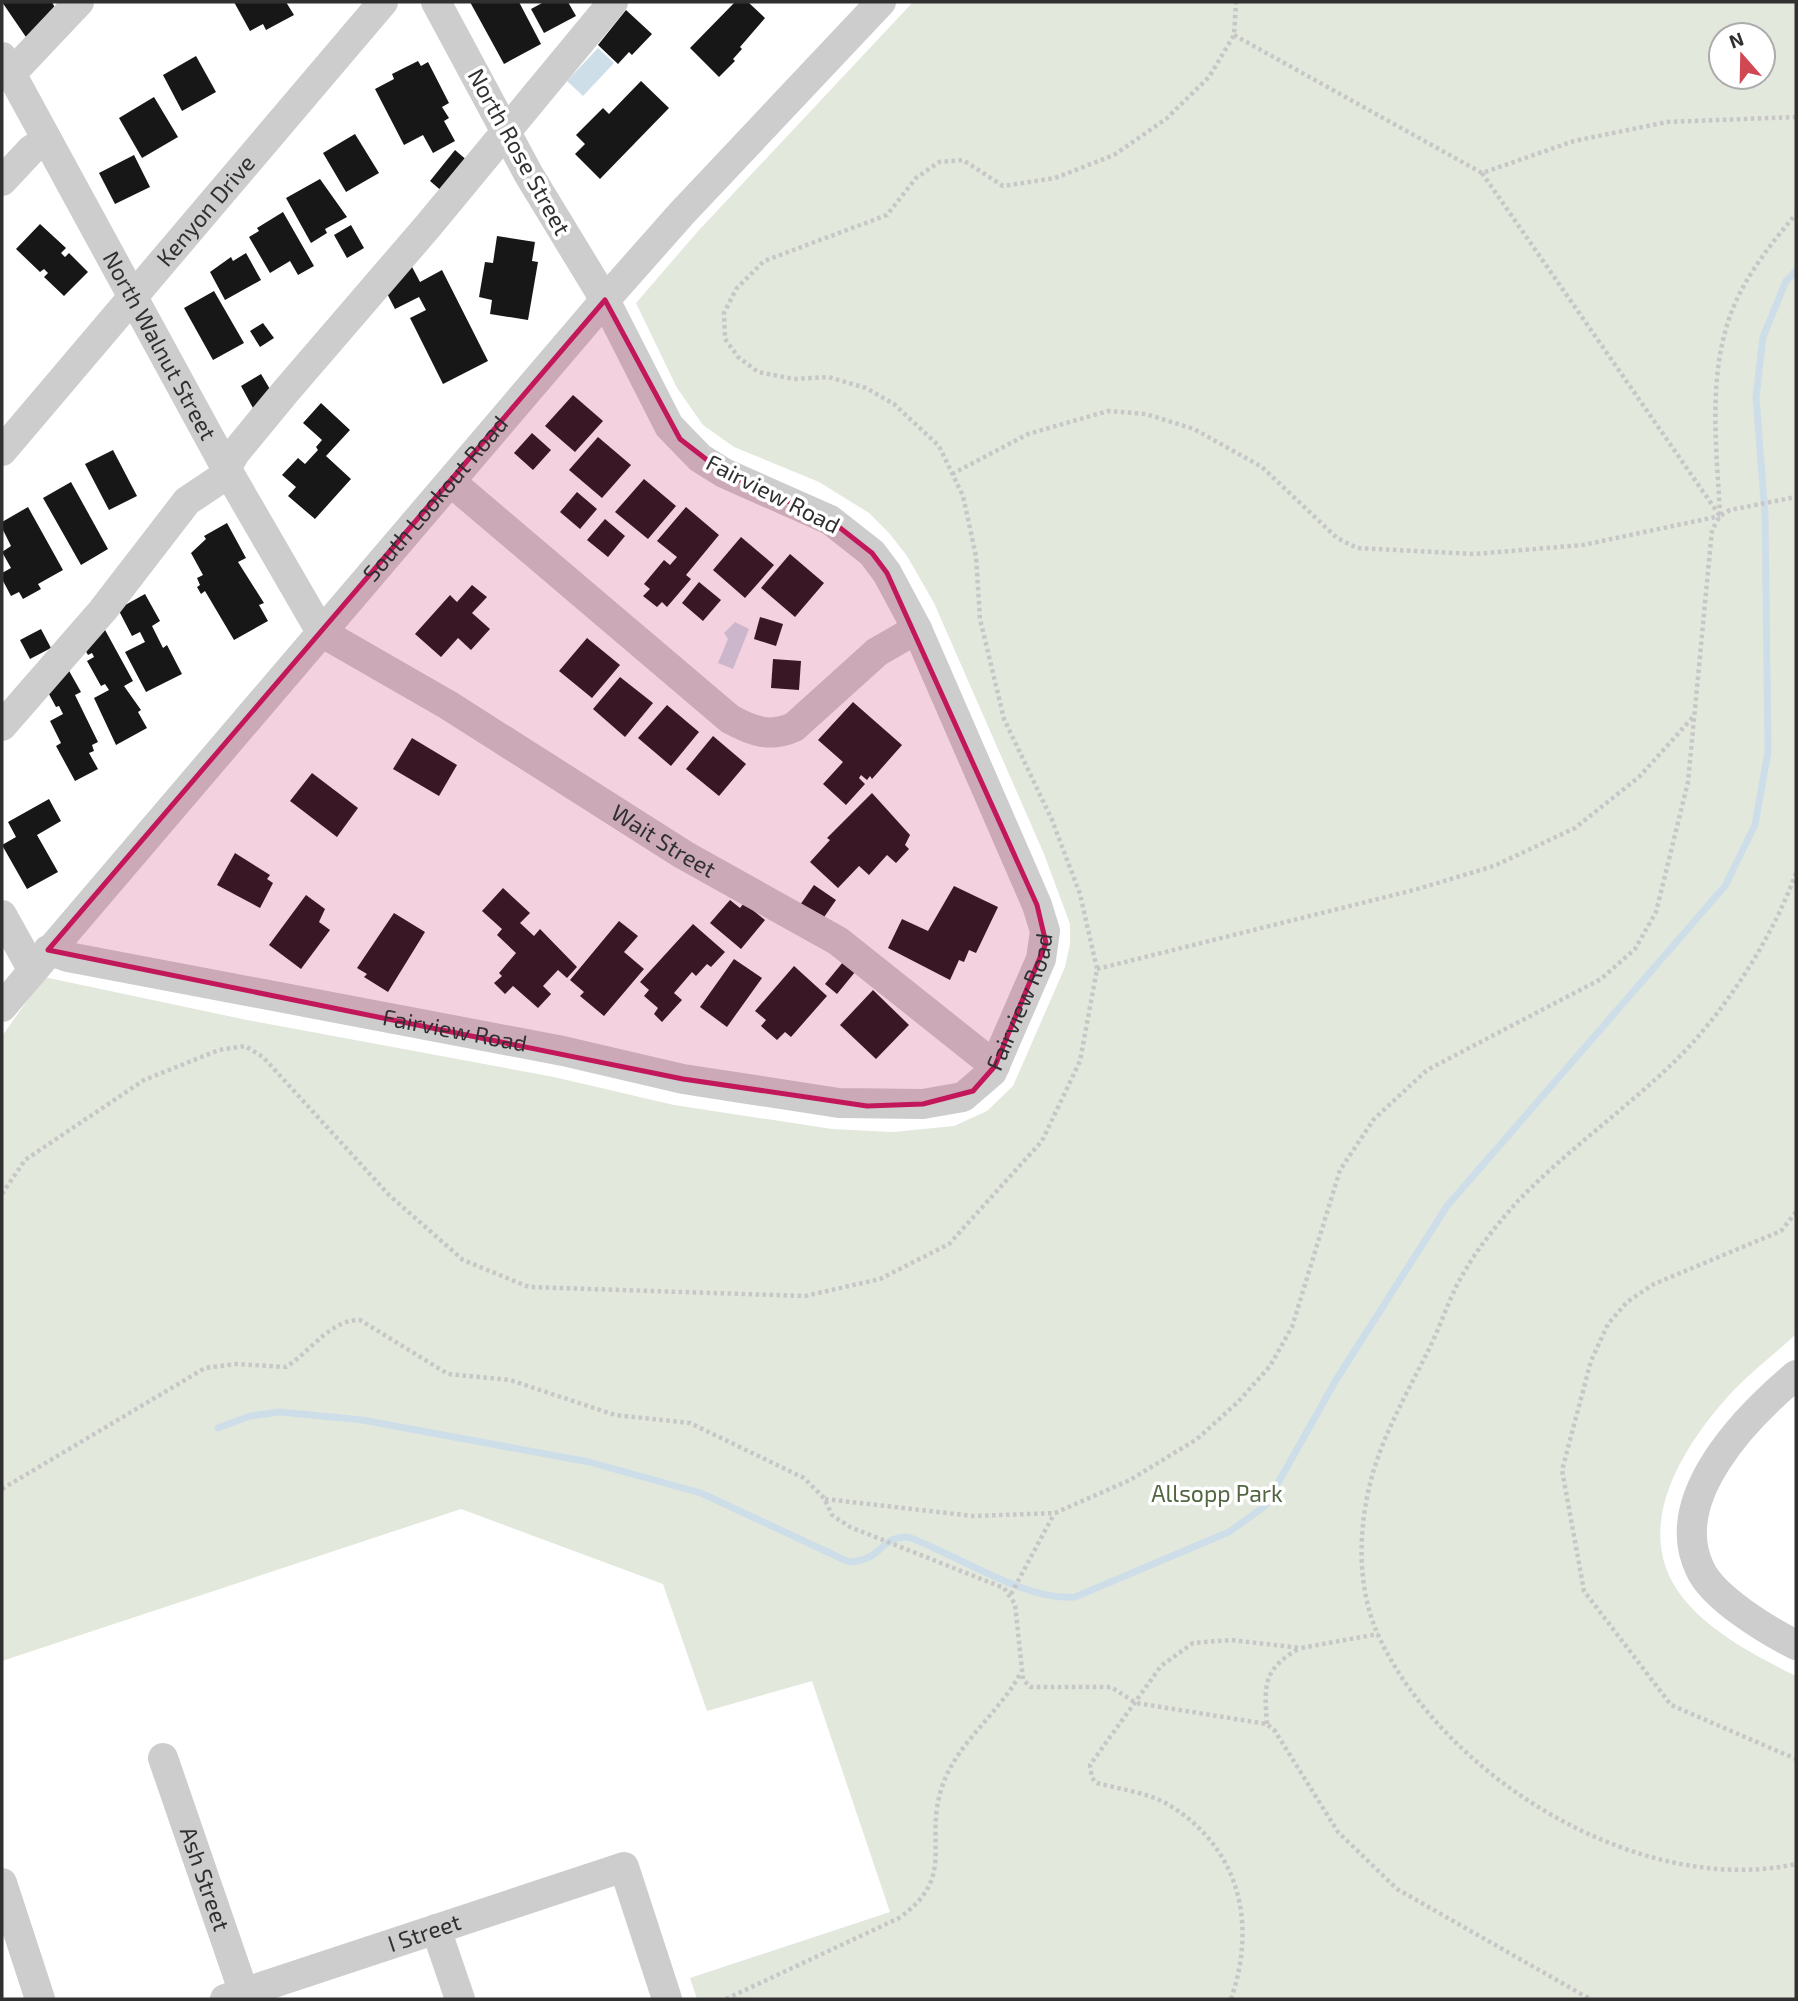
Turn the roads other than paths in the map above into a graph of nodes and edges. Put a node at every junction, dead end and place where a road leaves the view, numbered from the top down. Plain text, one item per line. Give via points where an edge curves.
1 (79, 2) edge
2 (383, 2) edge
3 (436, 2) edge
4 (613, 2) edge
5 (881, 2) edge
6 (6, 65) edge
7 (506, 132) junction
8 (47, 139) junction
9 (2, 181) edge
10 (135, 298) junction
11 (606, 300) junction
12 (2, 451) edge
13 (226, 468) junction
14 (451, 482) junction
15 (917, 629) junction
16 (321, 632) junction
17 (2, 726) edge
18 (2, 915) edge
19 (40, 959) junction
20 (2, 1007) edge
21 (995, 1066) junction
22 (1796, 1376) edge
23 (1796, 1645) edge
24 (163, 1758) dead end
25 (2, 1883) edge
26 (436, 1929) junction
27 (239, 1997) edge
28 (40, 1999) edge
29 (460, 1999) edge
30 (667, 1999) edge

1 - 6 street
2 - 10 street, Kenyon Drive
3 - 7 street, North Rose Street
4 - 7 street
5 - 11 street, South Lookout Road
6 - 8 street, North Walnut Street
7 - 11 street, North Rose Street
7 - 13 street
8 - 9 street
8 - 10 street, North Walnut Street
10 - 12 street, Kenyon Drive
10 - 13 street, North Walnut Street
11 - 14 street, South Lookout Road
11 - 15 street, Fairview Road via 656,402 680,439 724,473 810,509 855,537 887,573
13 - 16 street, North Walnut Street
13 - 17 street via 220,479 187,501 103,610
14 - 15 street via 730,719 748,729 773,733 794,727 877,652
14 - 16 street, South Lookout Road
15 - 21 street, Fairview Road via 1045,931 1041,959
16 - 19 street, South Lookout Road
16 - 21 street, Wait Street via 448,705 694,861 838,941
18 - 19 street
19 - 20 street, South Lookout Road
19 - 21 street, Fairview Road via 68,957 563,1051 683,1079 838,1103 901,1105 951,1100 973,1091
22 - 23 street via 1746,1423 1714,1464 1701,1491 1691,1536 1700,1570 1717,1592
24 - 27 street, Ash Street
25 - 28 street
26 - 27 street, I Street
26 - 29 street
26 - 30 street, I Street via 624,1867

